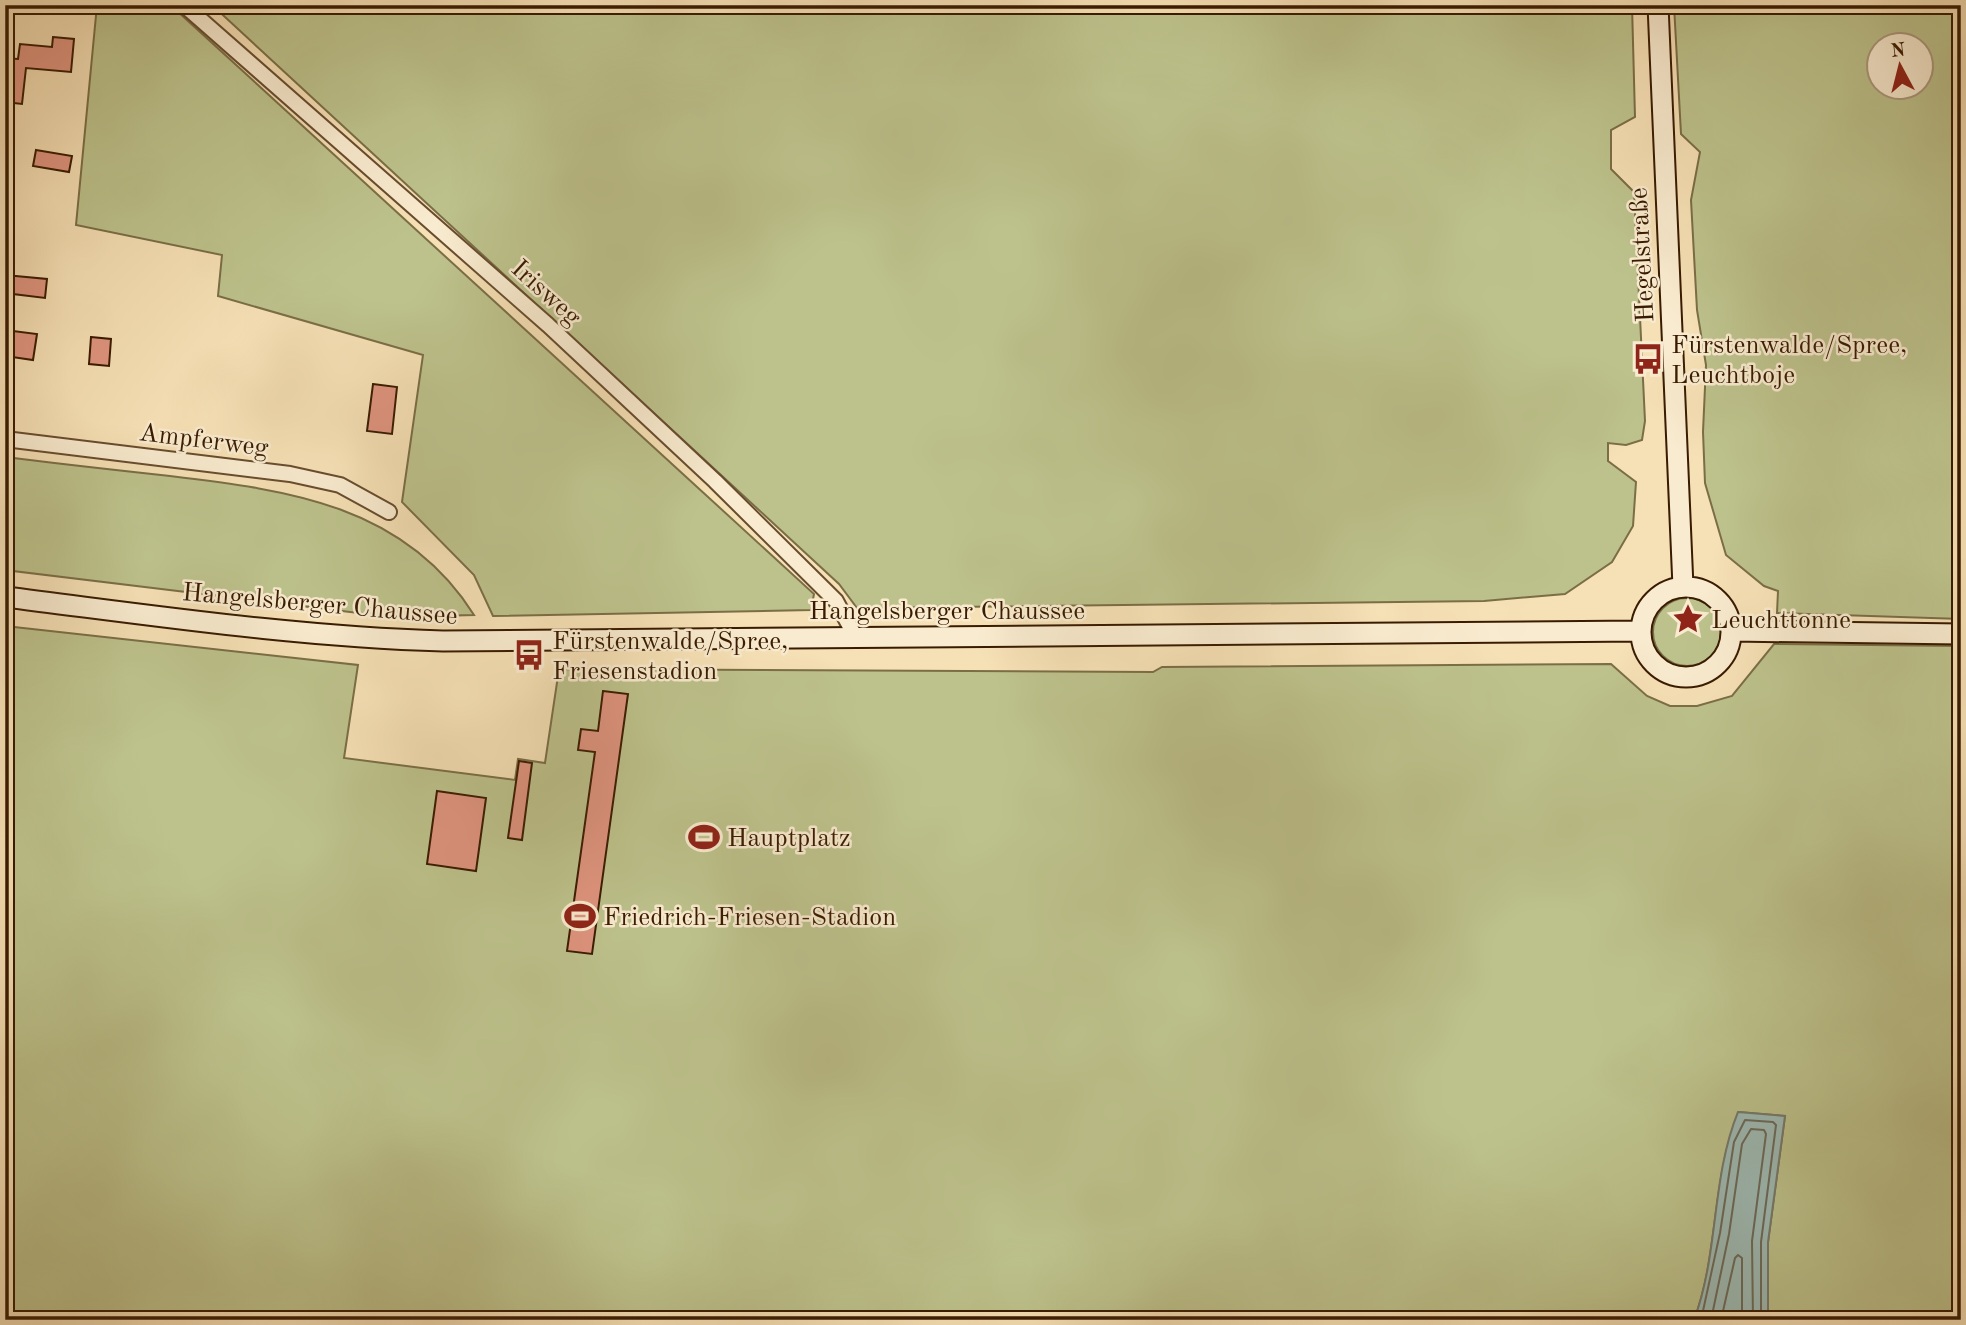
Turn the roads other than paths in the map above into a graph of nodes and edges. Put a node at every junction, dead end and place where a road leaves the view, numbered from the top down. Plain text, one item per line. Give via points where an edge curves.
1 (184, 5) edge
2 (1658, 5) edge
3 (5, 439) edge
4 (389, 512) dead end
5 (1683, 587) junction
6 (5, 597) edge
7 (1640, 631) junction
8 (1731, 631) junction
9 (1961, 634) edge
10 (855, 636) junction

1 - 10 street, Irisweg via 548,325 705,472 836,601
2 - 5 main road, Hegelstraße
3 - 4 street, Ampferweg via 290,474 340,485
5 - 7 main road via 1660,594 1650,604
5 - 8 main road via 1715,596 1724,607
6 - 10 main road, Hangelsberger Chaussee via 375,639 484,642
7 - 8 main road via 1643,646 1656,665 1676,676 1691,677 1719,663
7 - 10 main road, Hangelsberger Chaussee
8 - 9 main road

